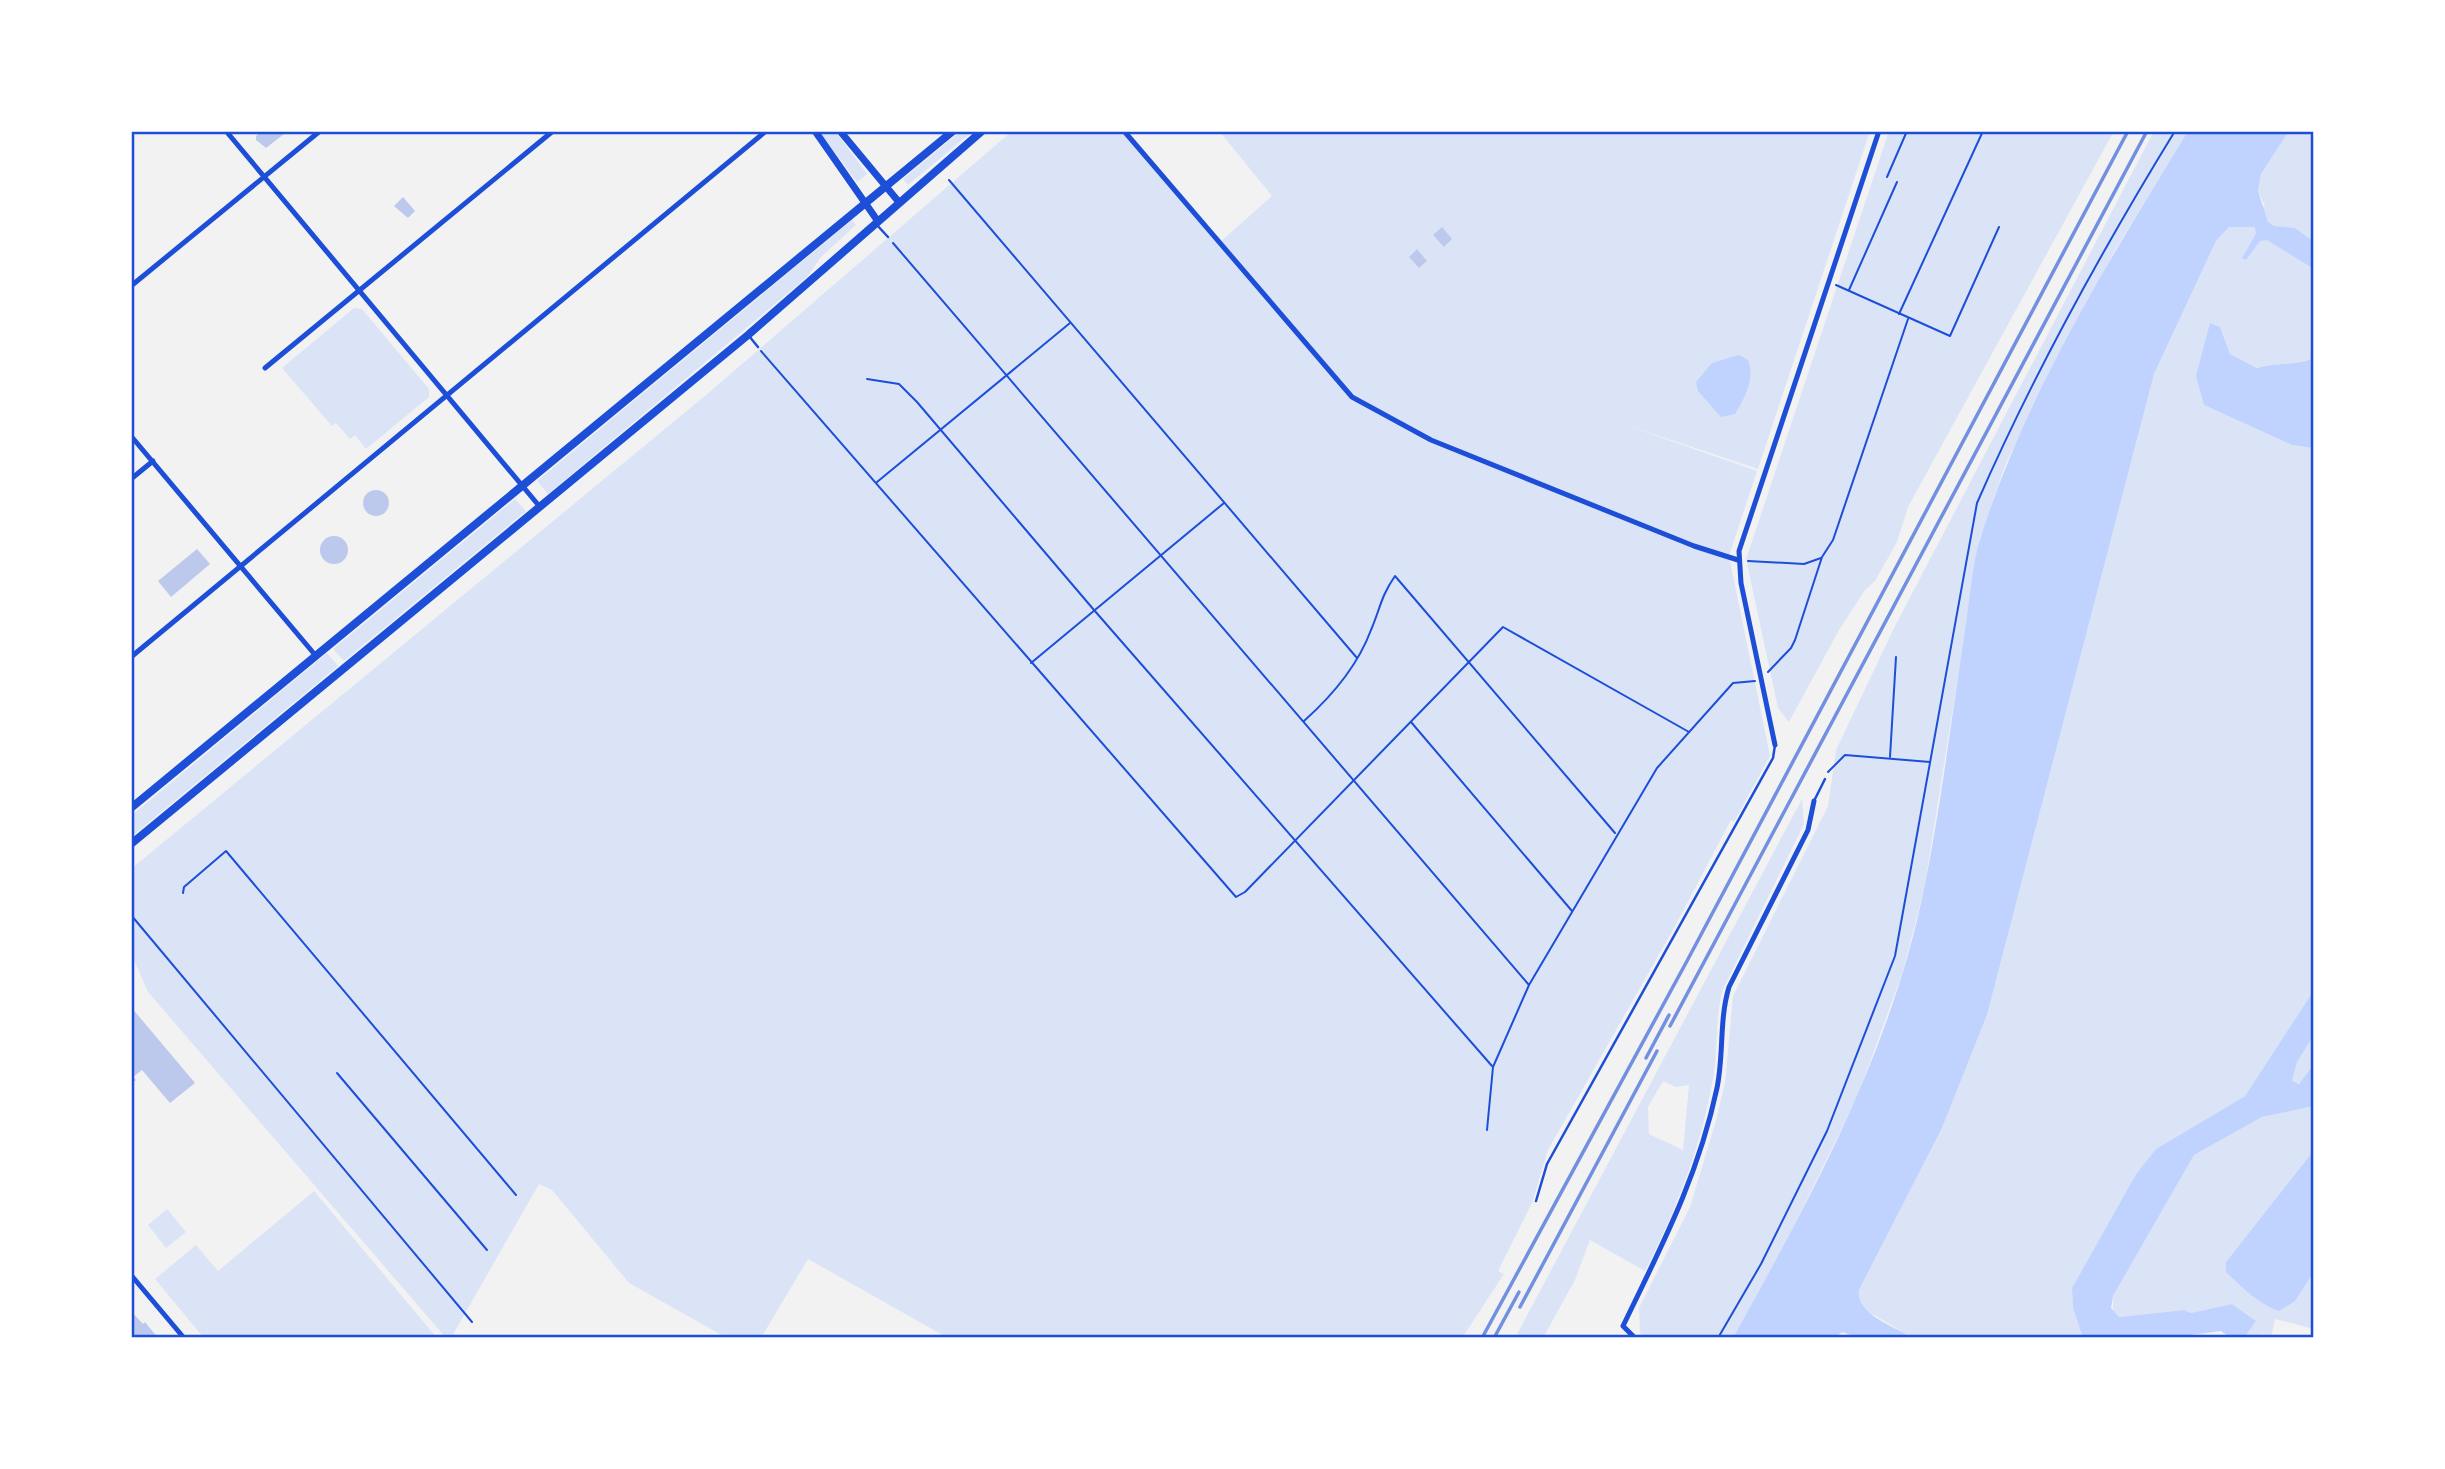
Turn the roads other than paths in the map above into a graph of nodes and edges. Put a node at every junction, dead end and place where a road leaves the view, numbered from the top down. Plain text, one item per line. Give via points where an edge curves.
1 (226, 131) edge
2 (320, 131) edge
3 (553, 131) edge
4 (766, 131) edge
5 (815, 131) edge
6 (840, 131) edge
7 (953, 131) edge
8 (982, 131) edge
9 (1124, 131) edge
10 (1880, 131) edge
11 (265, 177) junction
12 (886, 187) junction
13 (898, 201) junction
14 (865, 204) junction
15 (876, 221) junction
16 (888, 237) road end
17 (131, 286) edge
18 (359, 290) junction
19 (748, 335) junction
20 (758, 347) road end
21 (265, 368) dead end
22 (447, 396) junction
23 (131, 436) edge
24 (153, 461) junction
25 (131, 479) edge
26 (522, 486) junction
27 (540, 507) junction
28 (1738, 561) junction
29 (242, 566) junction
30 (316, 656) junction
31 (131, 657) edge
32 (1775, 745) joint
33 (1825, 779) road end
34 (1814, 801) joint
35 (131, 808) edge
36 (131, 844) edge
37 (1536, 1201) dead end
38 (131, 1275) edge
39 (184, 1338) edge
40 (1635, 1338) edge

1 - 11 street
2 - 11 street
3 - 18 street
4 - 22 street
5 - 14 street
6 - 12 street
7 - 12 main road
8 - 13 main road
9 - 28 street via 1352,397 1432,440
10 - 28 street
11 - 17 street
11 - 18 street
12 - 13 street
12 - 14 main road
13 - 15 main road
14 - 15 street
14 - 26 main road
15 - 16 lane
15 - 19 main road
18 - 21 street
18 - 22 street
19 - 20 lane
19 - 27 main road
22 - 26 street
22 - 29 street
23 - 24 street
24 - 25 street
24 - 29 street
26 - 27 street
26 - 30 main road
27 - 36 main road
28 - 32 street via 1757,680
29 - 30 street
29 - 31 street
30 - 35 main road
32 - 37 lane via 1773,758 1679,931 1547,1164
33 - 34 lane
34 - 40 street via 1808,830 1724,1002 1717,1086 1709,1121 1682,1204 1623,1326
38 - 39 street

